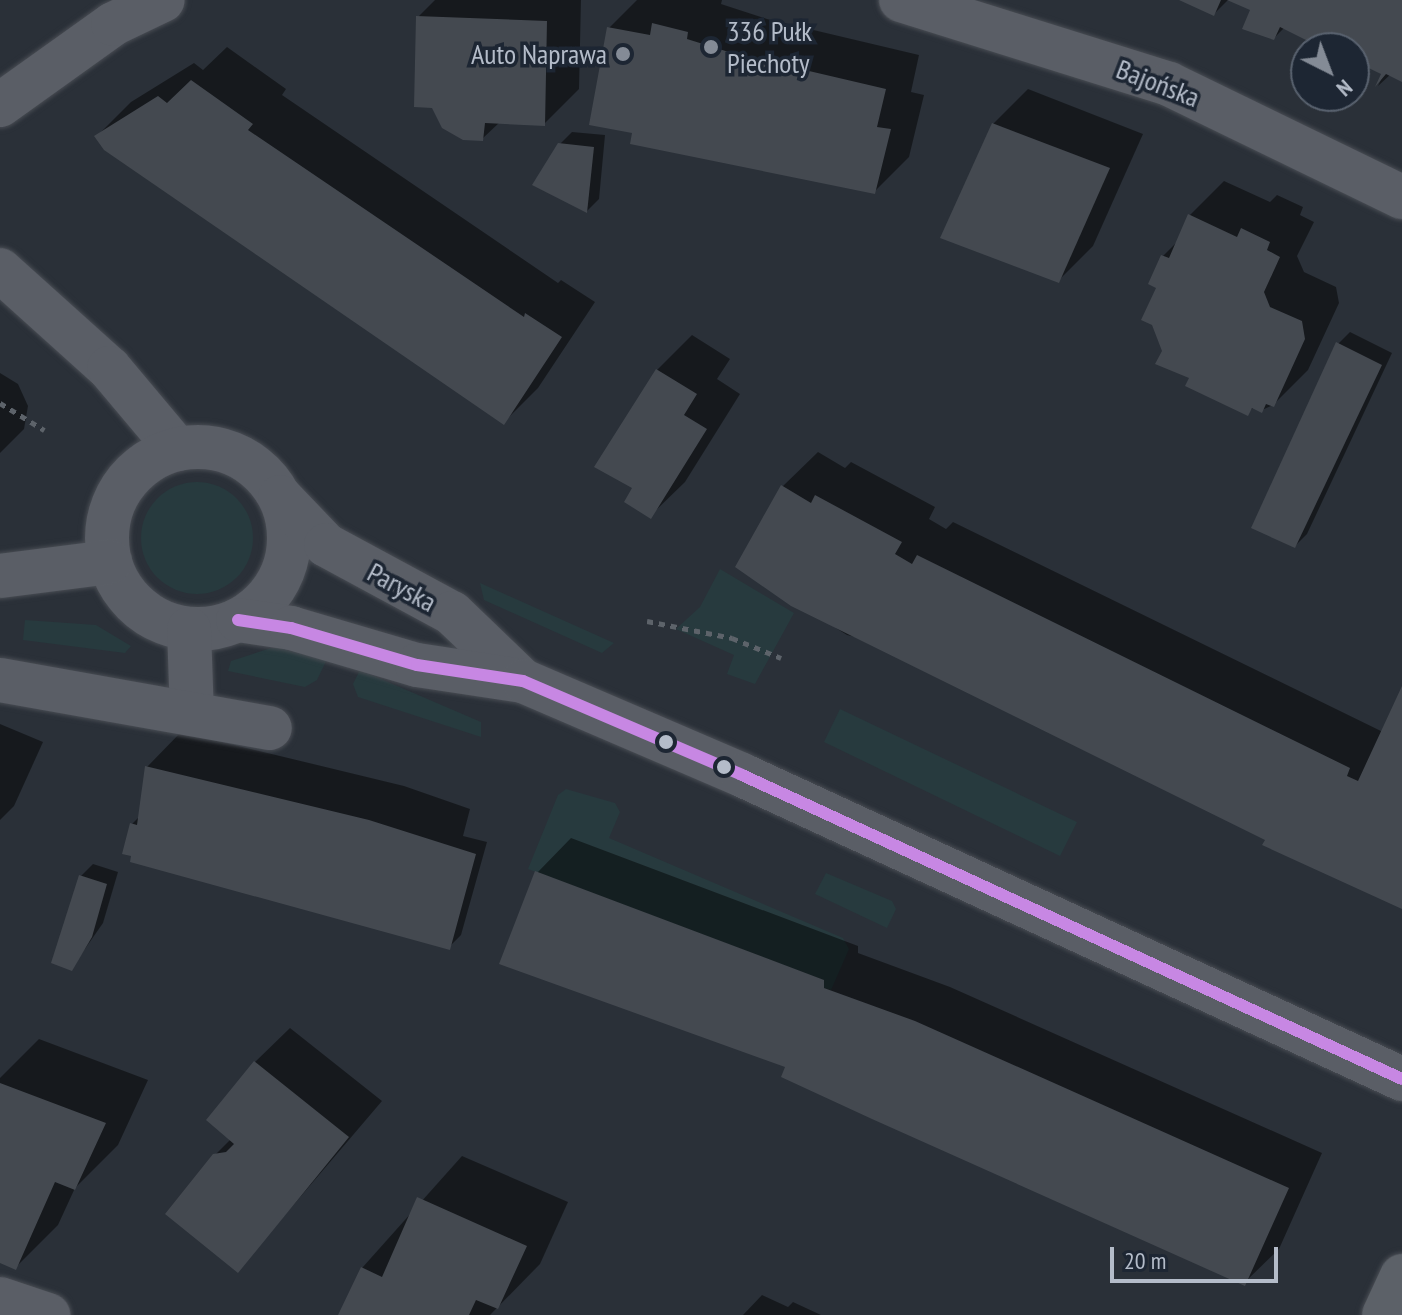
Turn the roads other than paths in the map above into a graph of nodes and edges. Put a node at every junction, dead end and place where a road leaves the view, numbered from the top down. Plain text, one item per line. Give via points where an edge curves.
1 (163, 0) edge
2 (901, 0) edge
3 (0, 105) edge
4 (1402, 197) edge
5 (0, 270) edge
6 (177, 449) junction
7 (280, 497) junction
8 (110, 562) junction
9 (0, 576) edge
10 (238, 620) junction
11 (189, 629) junction
12 (0, 680) edge
13 (523, 681) junction
14 (192, 714) junction
15 (270, 728) dead end
16 (1402, 1079) edge
17 (1402, 1276) edge
18 (0, 1299) edge
19 (48, 1315) edge
20 (1384, 1315) edge

1 - 3 street via 113,24
2 - 4 street, Bajońska via 1169,84
5 - 6 street via 109,368
6 - 7 street via 208,447 237,455 262,472
6 - 8 street via 150,460 128,480 113,505 107,533
7 - 10 street via 289,524 289,553 279,581 262,604
7 - 13 street, Paryska via 326,545 452,613
8 - 9 street
8 - 11 street via 121,588 139,608
10 - 11 street
10 - 13 street, Paryska via 291,628 417,665
11 - 14 street
12 - 14 street
13 - 16 street, Paryska via 756,782
14 - 15 street
17 - 20 main road
18 - 19 street

